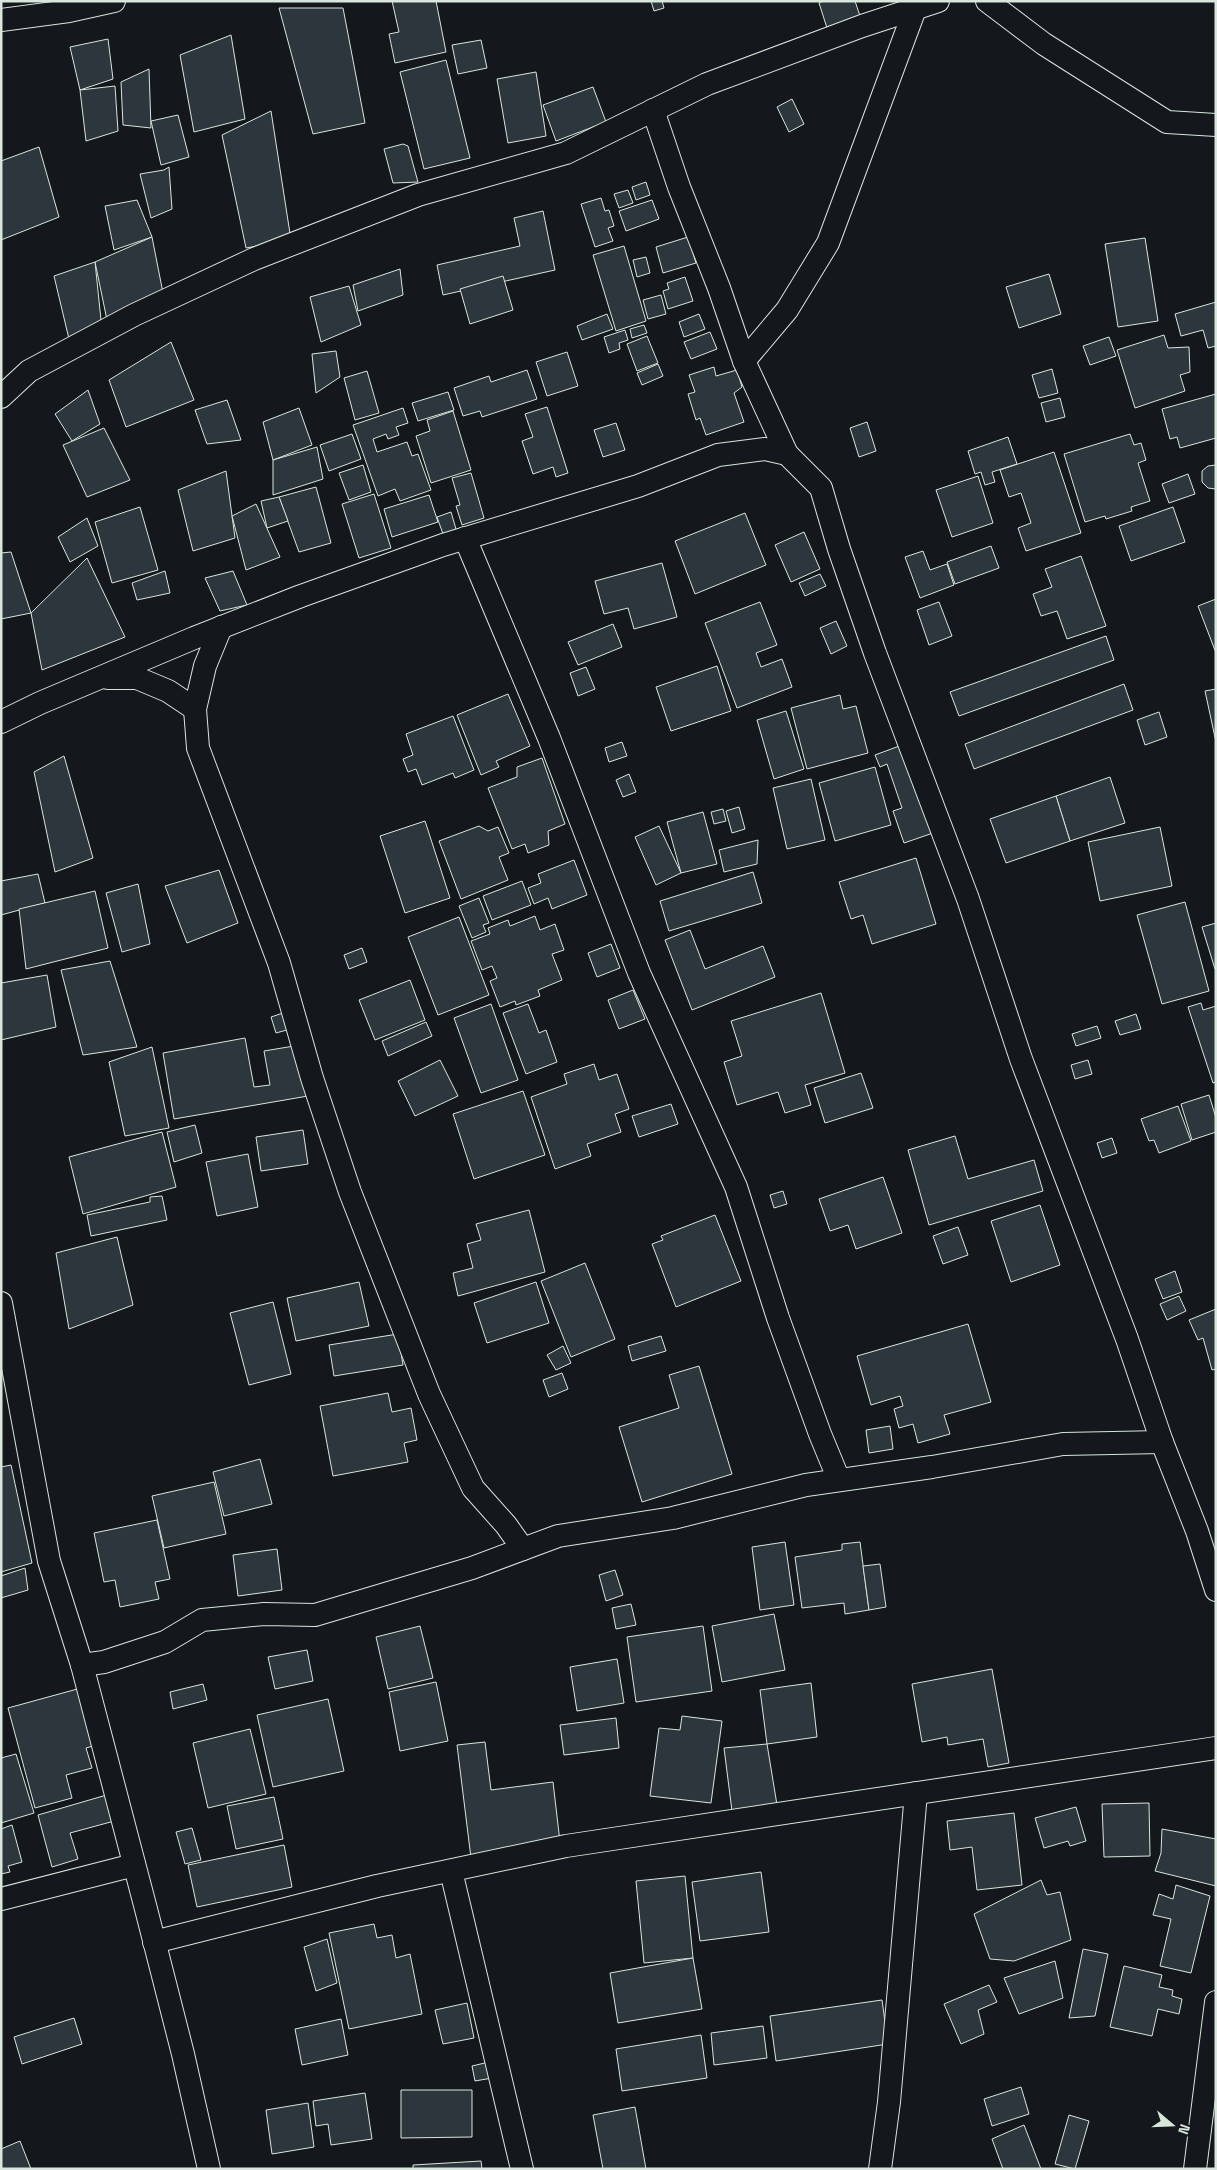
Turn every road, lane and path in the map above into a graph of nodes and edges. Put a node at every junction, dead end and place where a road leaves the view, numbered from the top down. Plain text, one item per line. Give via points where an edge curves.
1 (114, 1) edge
2 (938, 1) edge
3 (987, 1) edge
4 (915, 9) junction
5 (1, 20) edge
6 (653, 110) junction
7 (1216, 125) edge
8 (744, 361) junction
9 (1, 397) edge
10 (788, 454) junction
11 (465, 538) junction
12 (222, 627) junction
13 (100, 678) junction
14 (195, 709) junction
15 (1, 722) edge
16 (1, 1303) edge
17 (1162, 1442) junction
18 (839, 1480) junction
19 (522, 1549) junction
20 (1216, 1590) edge
21 (82, 1665) junction
22 (1216, 1748) edge
23 (916, 1793) junction
24 (134, 1865) junction
25 (451, 1871) junction
26 (1, 1899) edge
27 (154, 1942) junction
28 (1216, 2002) edge
29 (209, 2169) edge
30 (522, 2169) edge
31 (880, 2169) edge
32 (1195, 2169) edge

1 - 5 street
2 - 4 street
3 - 7 street via 1044,44 1167,122
4 - 6 street via 707,84
4 - 8 street via 828,243 787,310
6 - 8 street
6 - 9 street via 566,153 418,195 254,259 134,315 29,371
8 - 10 street
10 - 11 street via 765,449 718,455 638,486
10 - 17 street via 821,488 874,653 968,899 1021,1059
11 - 12 street via 310,592
11 - 18 street via 549,738 639,973 736,1187 778,1318
12 - 13 street
12 - 14 street via 205,666
13 - 14 street via 137,678 168,691
13 - 15 street
14 - 19 street via 198,748 279,963 312,1078 350,1192 429,1394 473,1488 506,1525
16 - 21 street via 49,1561
17 - 18 street via 1063,1444
17 - 20 street
18 - 19 street via 673,1518 558,1536
19 - 21 street via 472,1568 315,1615 264,1614 202,1620 165,1642 104,1662
21 - 24 street
22 - 23 street
23 - 25 street via 566,1846
23 - 31 street via 889,2102
24 - 26 street
24 - 27 street
25 - 27 street via 377,1886
25 - 30 street
27 - 29 street
28 - 32 street

